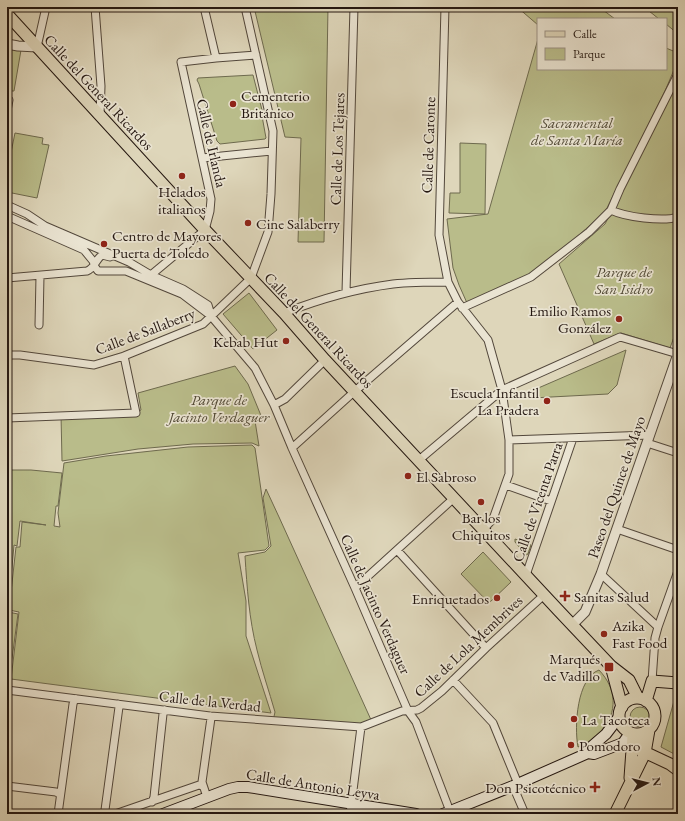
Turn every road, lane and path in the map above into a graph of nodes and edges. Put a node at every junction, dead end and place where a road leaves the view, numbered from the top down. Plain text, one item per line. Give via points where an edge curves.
1 (46, 7) edge
2 (95, 7) edge
3 (204, 7) edge
4 (245, 7) edge
5 (354, 7) edge
6 (445, 7) edge
7 (7, 14) edge
8 (7, 44) edge
9 (37, 47) junction
10 (256, 55) junction
11 (216, 58) junction
12 (678, 74) edge
13 (9, 100) dead end
14 (7, 111) edge
15 (100, 115) junction
16 (272, 151) junction
17 (202, 158) junction
18 (7, 205) edge
19 (611, 210) junction
20 (7, 216) edge
21 (678, 217) edge
22 (205, 230) junction
23 (129, 262) junction
24 (95, 265) junction
25 (151, 275) junction
26 (40, 276) junction
27 (7, 278) edge
28 (251, 278) junction
29 (448, 282) junction
30 (346, 292) junction
31 (460, 305) junction
32 (284, 313) junction
33 (211, 316) junction
34 (39, 325) dead end
35 (678, 354) edge
36 (7, 355) edge
37 (124, 356) junction
38 (325, 360) junction
39 (502, 390) junction
40 (355, 391) junction
41 (274, 405) junction
42 (7, 418) edge
43 (573, 438) junction
44 (648, 439) junction
45 (509, 440) junction
46 (292, 448) junction
47 (678, 453) edge
48 (419, 460) junction
49 (506, 485) junction
50 (454, 498) junction
51 (551, 501) junction
52 (617, 529) junction
53 (483, 530) junction
54 (397, 550) junction
55 (678, 550) edge
56 (678, 571) edge
57 (601, 574) junction
58 (526, 575) junction
59 (355, 588) junction
60 (544, 595) junction
61 (572, 625) junction
62 (658, 627) junction
63 (486, 648) junction
64 (611, 666) junction
65 (453, 680) junction
66 (652, 681) junction
67 (678, 683) edge
68 (7, 690) edge
69 (76, 700) junction
70 (642, 700) junction
71 (118, 704) junction
72 (165, 710) junction
73 (408, 711) junction
74 (620, 712) junction
75 (210, 716) junction
76 (361, 726) junction
77 (649, 730) junction
78 (633, 734) junction
79 (588, 753) junction
80 (646, 753) junction
81 (678, 770) edge
82 (630, 783) junction
83 (515, 785) junction
84 (7, 786) edge
85 (202, 786) junction
86 (60, 794) junction
87 (207, 797) junction
88 (152, 802) junction
89 (351, 809) edge
90 (448, 813) edge
91 (58, 814) edge
92 (107, 814) edge
93 (116, 814) edge
94 (163, 814) edge
95 (416, 814) edge
96 (525, 814) edge
97 (615, 814) edge

1 - 9 street
2 - 15 street via 101,86
3 - 11 street
4 - 10 street
5 - 30 street, Calle de Los Tejares
6 - 29 street, Calle de Caronte via 439,234
7 - 9 main road, Calle del General Ricardos
8 - 9 street
9 - 15 main road, Calle del General Ricardos
10 - 11 street
10 - 16 street via 273,131
11 - 17 street, Calle de Irlanda via 181,62
12 - 19 street
13 - 14 street
15 - 22 main road, Calle del General Ricardos
16 - 17 street
16 - 28 street via 268,232
17 - 22 street, Calle de Irlanda via 211,198
18 - 23 street via 45,226
19 - 21 street via 620,214 658,219
19 - 31 street via 589,232 531,277
20 - 24 street via 80,248
22 - 25 street
22 - 28 main road, Calle del General Ricardos
23 - 24 street via 102,255
23 - 25 street
24 - 26 street via 87,271
24 - 33 street via 99,271 126,271 182,294
25 - 33 street via 183,289 208,305
26 - 27 street
26 - 34 street
28 - 32 main road, Calle del General Ricardos
28 - 33 street, Calle de Sallaberry
29 - 30 street via 393,284
29 - 31 street, Calle de Caronte
30 - 32 street via 310,302
31 - 39 street, Calle de Caronte via 488,340
31 - 40 street
32 - 38 main road, Calle del General Ricardos
33 - 37 street, Calle de Sallaberry via 203,324
33 - 41 street, Calle de Jacinto Verdaguer via 255,368
35 - 39 street via 620,337
35 - 44 street, Paseo del Quince de Mayo
36 - 37 street, Calle de Sallaberry via 94,365
37 - 42 street via 136,413
38 - 40 main road, Calle del General Ricardos
38 - 41 street via 285,399
39 - 45 street, Calle de Caronte
39 - 48 street
40 - 46 street
40 - 48 main road, Calle del General Ricardos
41 - 46 street, Calle de Jacinto Verdaguer
43 - 44 street
43 - 45 street
43 - 51 street, Calle de Vicenta Parra
44 - 47 street
44 - 52 street, Paseo del Quince de Mayo
45 - 49 street, Calle de Caronte via 509,474
46 - 59 street, Calle de Jacinto Verdaguer
48 - 50 main road, Calle del General Ricardos
49 - 51 street
49 - 53 street, Calle de Caronte via 493,519
50 - 53 main road, Calle del General Ricardos
50 - 54 street
51 - 58 street, Calle de Vicenta Parra
52 - 55 street
52 - 57 street, Paseo del Quince de Mayo
53 - 58 main road, Calle del General Ricardos
54 - 59 street
54 - 63 street
56 - 62 street
57 - 61 street, Paseo del Quince de Mayo via 585,612
57 - 62 street
58 - 60 main road, Calle del General Ricardos
59 - 73 street, Calle de Jacinto Verdaguer
60 - 61 main road, Calle del General Ricardos
60 - 63 street, Calle de Lola Membrives
61 - 64 main road, Calle del General Ricardos
62 - 66 street
63 - 65 street, Calle de Lola Membrives
64 - 70 main road, Calle del General Ricardos via 629,680
64 - 74 main road, Calle del General Ricardos
65 - 73 street, Calle de Lola Membrives via 421,708
65 - 83 street via 493,723
66 - 67 main road
66 - 70 main road
68 - 69 street, Calle de la Verdad
69 - 71 street, Calle de la Verdad
69 - 86 street via 73,704
70 - 74 main road via 626,701
70 - 77 main road via 652,706 655,716
71 - 72 street, Calle de la Verdad
71 - 92 street via 105,810
72 - 75 street, Calle de la Verdad
72 - 88 street
73 - 76 street, Calle de la Verdad
73 - 90 street, Calle de Jacinto Verdaguer via 416,722
74 - 78 main road via 622,726
74 - 79 main road via 606,734
75 - 76 street, Calle de la Verdad
75 - 85 street
76 - 89 street
77 - 78 main road via 643,734
77 - 80 main road
78 - 79 main road via 622,743 594,754
78 - 80 main road via 640,750
78 - 82 main road
79 - 83 main road
80 - 81 main road
80 - 82 main road
82 - 97 main road
83 - 90 main road
83 - 96 street
84 - 86 street
85 - 87 street
85 - 88 street
86 - 91 street
87 - 89 main road, Calle de Antonio Leyva via 229,789 248,787
87 - 94 main road, Calle de Antonio Leyva
88 - 93 street
89 - 95 main road, Calle de Antonio Leyva

